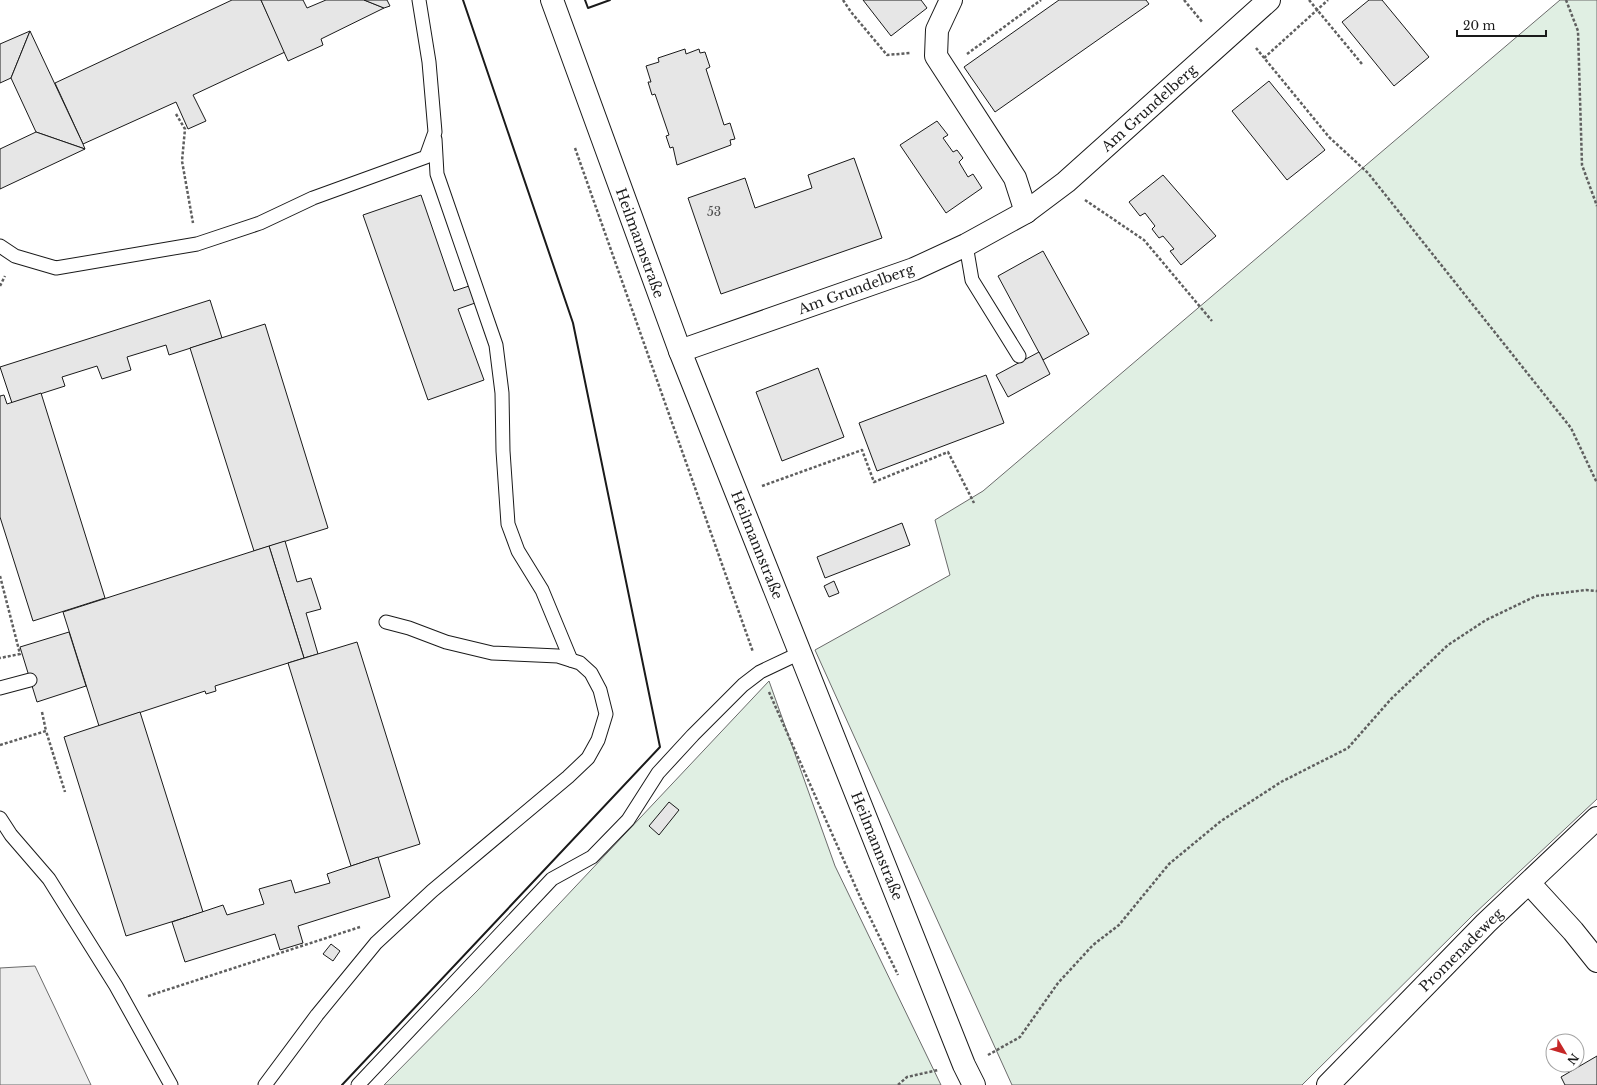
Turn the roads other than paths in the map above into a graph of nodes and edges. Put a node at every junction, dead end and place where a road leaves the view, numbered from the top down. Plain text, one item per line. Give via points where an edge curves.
1 (419, 0) edge
2 (552, 0) edge
3 (952, 0) edge
4 (1269, 0) edge
5 (435, 132) junction
6 (1026, 212) junction
7 (966, 245) junction
8 (0, 246) edge
9 (680, 351) junction
10 (1019, 356) dead end
11 (386, 622) dead end
12 (800, 653) junction
13 (571, 660) junction
14 (30, 680) dead end
15 (0, 688) edge
16 (0, 818) edge
17 (1597, 818) edge
18 (1529, 883) junction
19 (1597, 961) edge
20 (170, 1085) edge
21 (265, 1085) edge
22 (358, 1085) edge
23 (974, 1085) edge
24 (1328, 1085) edge

1 - 5 lane via 429,62
2 - 9 street, Heilmannstraße
3 - 6 street via 937,30 941,63 1015,178
4 - 6 street, Am Grundelberg via 1066,182
5 - 8 lane via 426,157 313,198 260,223 197,244 56,268 15,256
5 - 13 lane via 437,174 496,345 502,393 508,524 518,551 542,590
6 - 7 street, Am Grundelberg
7 - 9 street, Am Grundelberg via 914,269
7 - 10 lane via 972,280
9 - 12 street, Heilmannstraße
11 - 13 lane via 446,642 492,653 558,656
12 - 22 lane via 760,672 743,685 658,773 628,820 592,856 552,879
12 - 23 street, Heilmannstraße
13 - 21 lane via 580,663 591,673 600,690 606,714 598,740 588,758 432,891 376,943 317,1015
14 - 15 lane
16 - 20 lane via 11,835 49,878 126,1004
17 - 18 street, Promenadeweg
18 - 19 street via 1574,931
18 - 24 street, Promenadeweg

